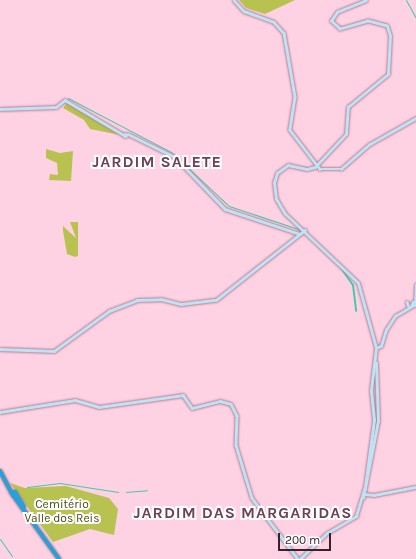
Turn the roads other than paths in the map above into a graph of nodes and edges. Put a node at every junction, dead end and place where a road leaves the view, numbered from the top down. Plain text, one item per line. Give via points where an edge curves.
1 (234, 0) edge
2 (366, 0) edge
3 (271, 14) dead end
4 (270, 20) junction
5 (0, 109) edge
6 (416, 118) edge
7 (126, 134) junction
8 (137, 139) junction
9 (317, 165) junction
10 (302, 232) junction
11 (416, 285) edge
12 (416, 295) edge
13 (407, 302) dead end
14 (414, 303) edge
15 (408, 308) junction
16 (378, 347) junction
17 (0, 349) edge
18 (0, 412) edge
19 (0, 471) edge
20 (0, 476) edge
21 (3, 483) edge
22 (416, 487) edge
23 (364, 494) junction
24 (58, 559) edge
25 (299, 559) edge

1 - 4 street via 244,11
2 - 9 street via 337,12 332,23 340,29 368,21 386,25 390,36 390,72 348,107 346,134
3 - 4 street
4 - 9 street via 284,33 295,92 290,130
5 - 7 street via 58,107 65,100
6 - 9 street via 370,144 341,169 325,170
7 - 8 street
7 - 8 street via 127,138
8 - 10 street via 175,157 225,209
9 - 10 street via 307,169 288,165 277,173 274,183 275,194 282,209
10 - 16 street via 356,280 372,337
10 - 17 street via 213,301 181,304 144,299 121,305 52,352
11 - 12 street
12 - 14 street
13 - 15 street
14 - 15 street
15 - 16 street via 392,320
16 - 23 street via 375,370 378,421
18 - 25 street via 73,400 97,407 183,395 192,408 220,401 233,405 238,420 236,439 252,498
19 - 21 highway
20 - 21 highway
21 - 24 highway
22 - 23 street
23 - 25 street via 354,520 327,533

